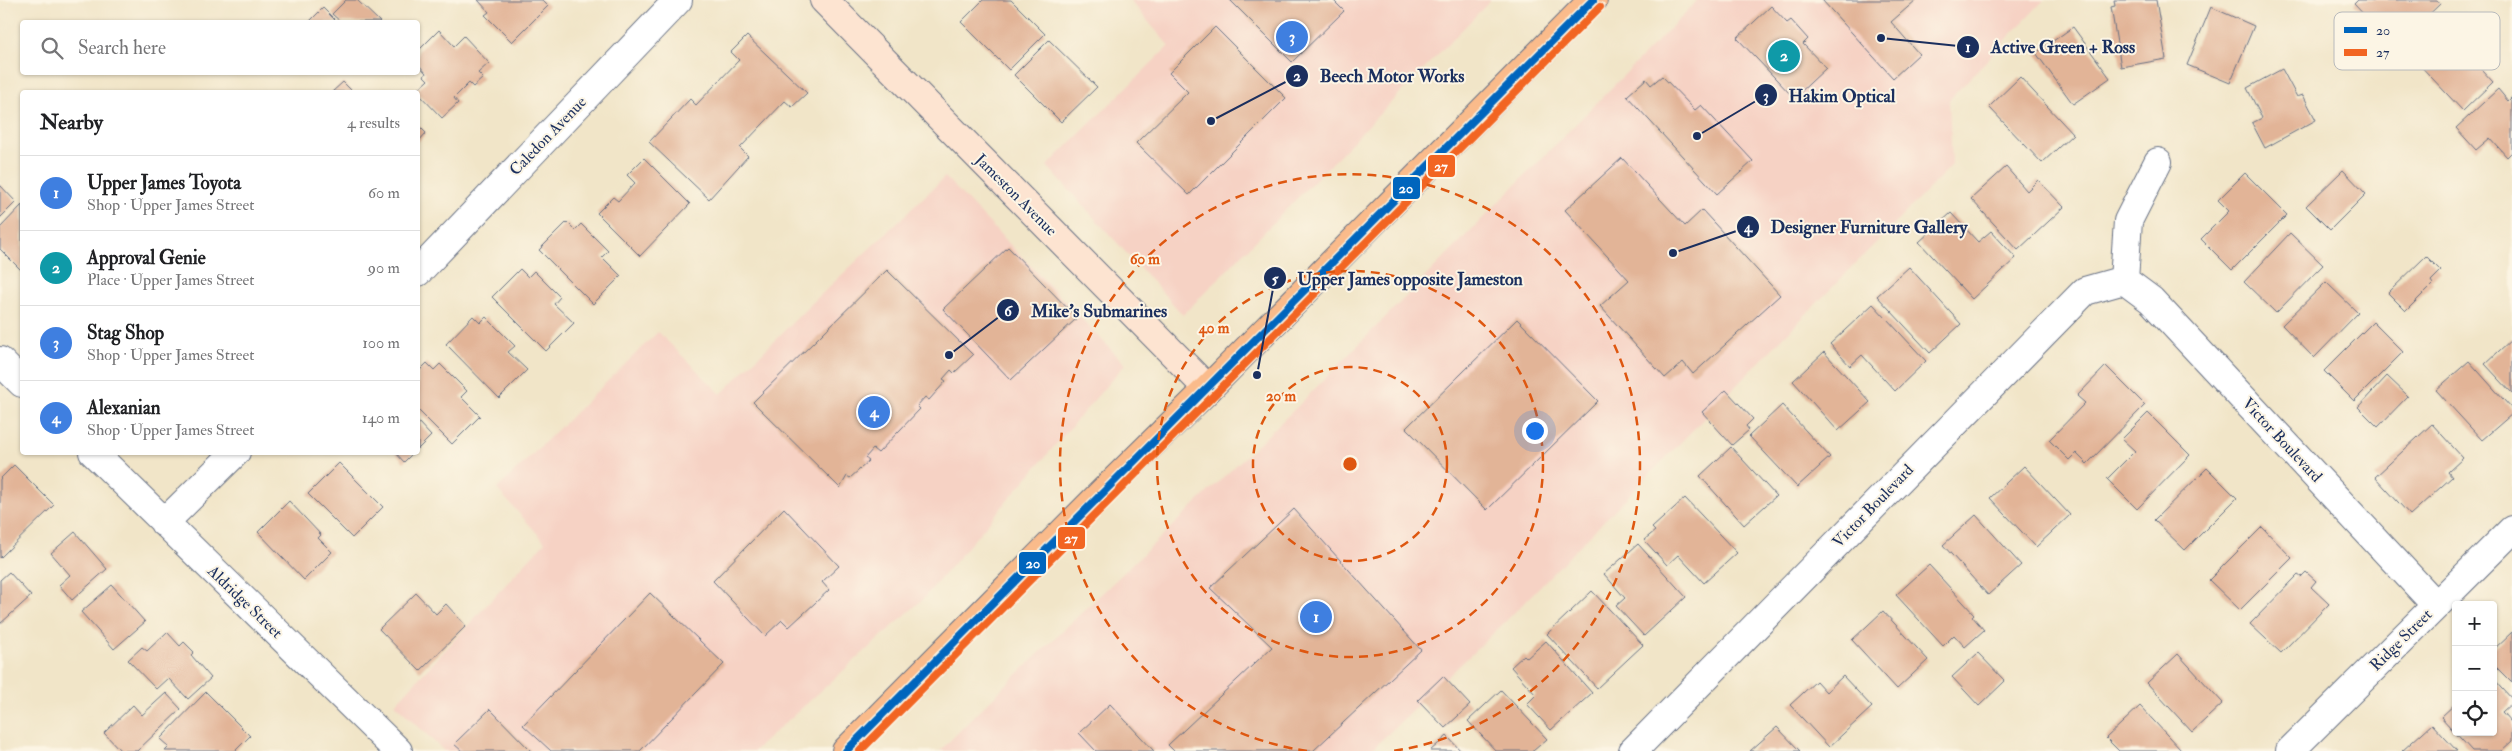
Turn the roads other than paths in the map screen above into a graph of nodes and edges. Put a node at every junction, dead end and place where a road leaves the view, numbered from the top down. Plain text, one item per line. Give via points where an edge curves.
1 (678, 0) edge
2 (824, 0) edge
3 (1593, 0) edge
4 (2158, 162) dead end
5 (420, 270) edge
6 (2124, 280) junction
7 (0, 361) edge
8 (20, 381) edge
9 (1208, 389) junction
10 (96, 455) edge
11 (233, 455) edge
12 (164, 522) junction
13 (2512, 530) edge
14 (2436, 606) junction
15 (398, 751) edge
16 (846, 751) edge
17 (1633, 751) edge
18 (2290, 751) edge

1 - 5 street, Caledon Avenue
2 - 9 street, Jameston Avenue
3 - 9 main road
4 - 6 street via 2128,221
6 - 14 street, Victor Boulevard via 2151,300
6 - 17 street, Victor Boulevard via 2085,291
7 - 8 street
9 - 16 main road
10 - 12 street, Aldridge Street
11 - 12 street
12 - 15 street, Aldridge Street
13 - 14 street, Ridge Street
14 - 18 street, Ridge Street

